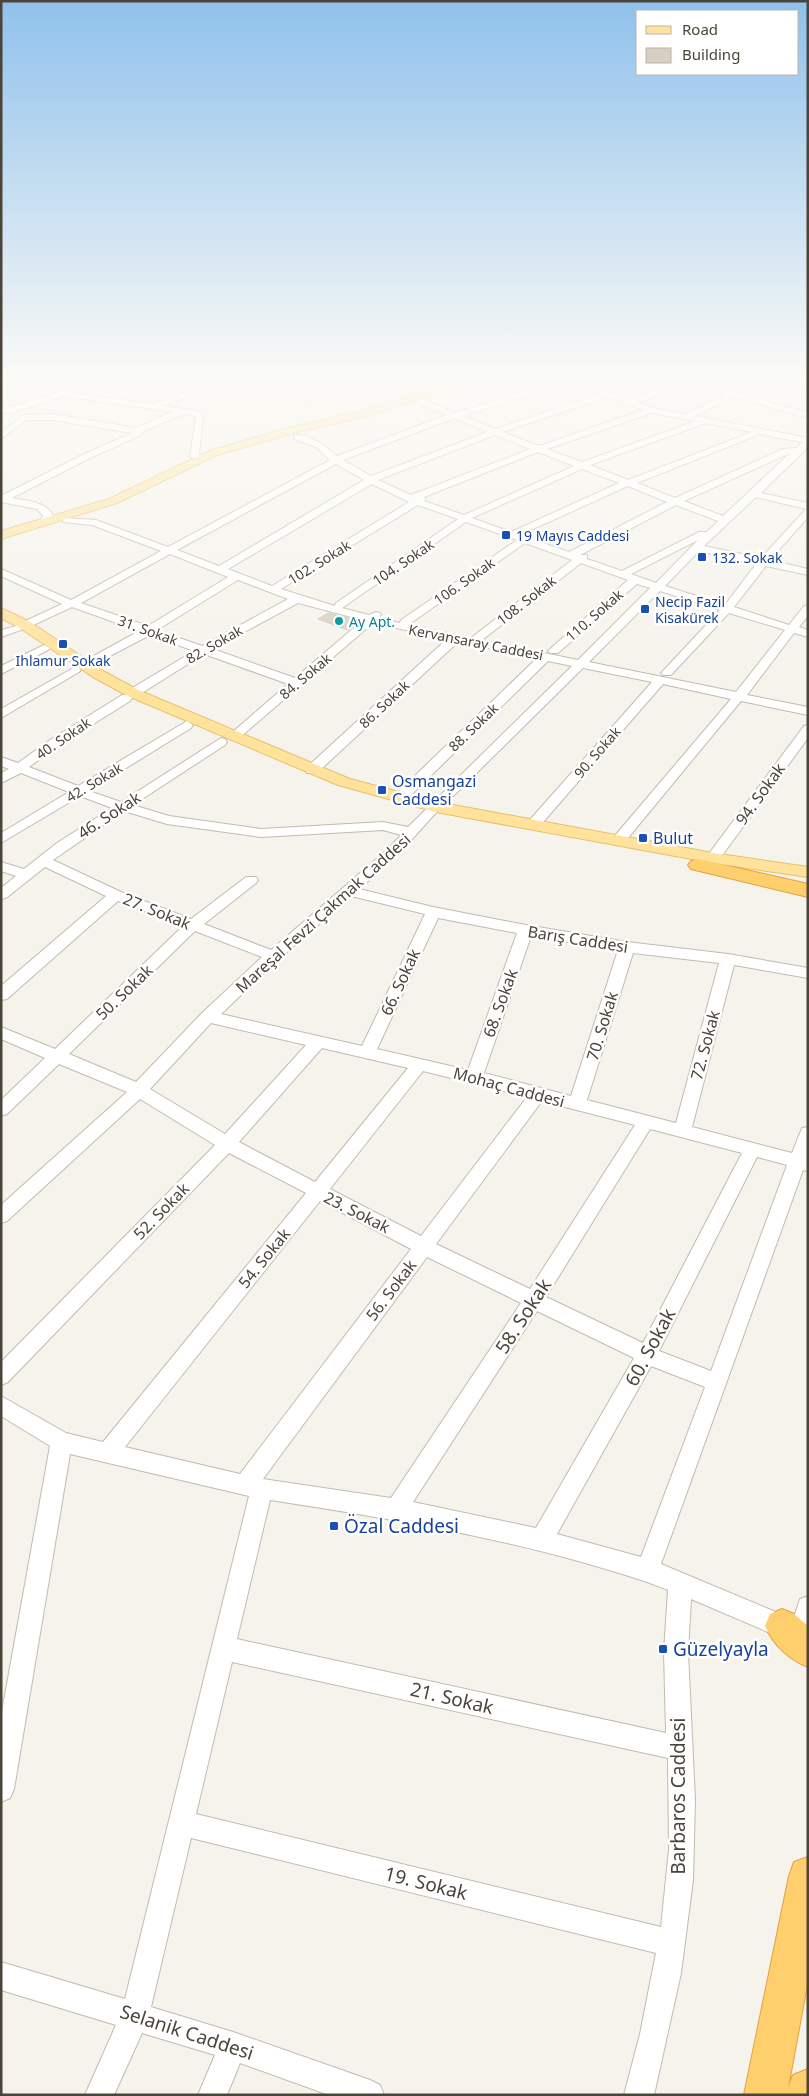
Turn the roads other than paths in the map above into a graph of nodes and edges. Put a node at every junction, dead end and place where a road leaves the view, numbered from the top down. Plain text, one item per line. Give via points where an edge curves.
1 (46, 477) edge
2 (163, 477) edge
3 (177, 477) edge
4 (304, 477) edge
5 (370, 477) edge
6 (380, 477) edge
7 (470, 477) edge
8 (557, 477) edge
9 (613, 477) edge
10 (644, 477) edge
11 (731, 477) edge
12 (772, 477) edge
13 (374, 479) junction
14 (628, 483) junction
15 (754, 494) junction
16 (2, 499) edge
17 (416, 499) junction
18 (678, 502) junction
19 (807, 506) edge
20 (98, 510) junction
21 (468, 518) junction
22 (66, 520) junction
23 (724, 520) junction
24 (44, 522) junction
25 (715, 528) junction
26 (1, 535) edge
27 (520, 536) junction
28 (1, 540) edge
29 (696, 547) junction
30 (170, 548) junction
31 (576, 556) junction
32 (763, 562) junction
33 (224, 569) junction
34 (1, 572) edge
35 (808, 572) edge
36 (237, 576) junction
37 (631, 576) junction
38 (658, 586) junction
39 (275, 589) junction
40 (296, 599) junction
41 (72, 603) junction
42 (340, 605) junction
43 (728, 607) junction
44 (808, 608) edge
45 (1, 612) edge
46 (374, 617) junction
47 (1, 620) edge
48 (405, 622) junction
49 (21, 627) junction
50 (799, 628) edge
51 (148, 631) junction
52 (1, 634) edge
53 (808, 634) edge
54 (455, 638) junction
55 (477, 639) junction
56 (44, 648) junction
57 (203, 650) junction
58 (550, 653) junction
59 (584, 660) junction
60 (4, 666) edge
61 (80, 668) junction
62 (664, 676) junction
63 (298, 682) junction
64 (742, 693) junction
65 (130, 695) junction
66 (808, 702) edge
67 (808, 711) edge
68 (1, 714) edge
69 (187, 725) junction
70 (808, 729) edge
71 (228, 739) junction
72 (1, 761) edge
73 (20, 768) junction
74 (312, 770) junction
75 (1, 779) edge
76 (80, 791) junction
77 (400, 798) junction
78 (122, 808) junction
79 (432, 810) junction
80 (533, 825) junction
81 (411, 834) junction
82 (1, 839) edge
83 (618, 841) junction
84 (44, 861) junction
85 (705, 862) junction
86 (1, 866) edge
87 (808, 872) edge
88 (26, 875) junction
89 (251, 880) dead end
90 (808, 881) edge
91 (350, 891) junction
92 (808, 891) edge
93 (1, 895) edge
94 (116, 895) junction
95 (433, 912) junction
96 (193, 925) junction
97 (526, 930) junction
98 (627, 947) junction
99 (273, 956) junction
100 (728, 959) junction
101 (808, 973) edge
102 (1, 995) edge
103 (208, 1017) junction
104 (1, 1033) edge
105 (317, 1043) junction
106 (367, 1053) junction
107 (58, 1056) junction
108 (420, 1064) junction
109 (474, 1077) junction
110 (139, 1090) junction
111 (538, 1094) junction
112 (577, 1105) junction
113 (1, 1110) edge
114 (646, 1122) junction
115 (682, 1131) junction
116 (808, 1133) edge
117 (227, 1144) junction
118 (752, 1150) junction
119 (803, 1162) edge
120 (317, 1191) junction
121 (1, 1216) edge
122 (424, 1246) junction
123 (534, 1299) junction
124 (647, 1355) junction
125 (1, 1376) edge
126 (717, 1384) junction
127 (1, 1405) edge
128 (61, 1442) junction
129 (108, 1452) junction
130 (253, 1487) junction
131 (396, 1509) junction
132 (542, 1540) junction
133 (648, 1570) junction
134 (680, 1584) junction
135 (802, 1628) edge
136 (223, 1648) junction
137 (681, 1749) junction
138 (1, 1789) edge
139 (181, 1823) junction
140 (808, 1876) edge
141 (672, 1943) junction
142 (1, 1976) edge
143 (135, 2015) junction
144 (233, 2046) junction
145 (808, 2090) edge
146 (99, 2095) edge
147 (212, 2095) edge
148 (370, 2095) edge
149 (639, 2095) edge
150 (765, 2095) edge
151 (807, 2095) edge

1 - 16 street
2 - 24 main road via 113,501
3 - 20 main road
4 - 30 street
5 - 13 street
6 - 13 street
7 - 17 street, 102. Sokak
8 - 21 street, 104. Sokak
9 - 14 street
10 - 14 street, 106. Sokak
11 - 18 street, 108. Sokak
12 - 15 street
13 - 17 street
13 - 33 street
14 - 18 street
14 - 27 street, 106. Sokak
15 - 19 street
15 - 23 street
16 - 24 street via 40,507 48,516
17 - 21 street
17 - 39 street, 102. Sokak
18 - 23 street
18 - 31 street, 108. Sokak via 661,508
19 - 32 street
20 - 22 main road
20 - 30 street, Kervansaray Caddesi via 95,514 98,520
21 - 27 street
21 - 42 street, 104. Sokak
22 - 28 main road
22 - 30 street, Kervansaray Caddesi via 92,522
23 - 25 street
24 - 26 main road
25 - 29 street, Mareşal Fevzi Çakmak Caddesi
25 - 37 street, 110. Sokak
27 - 31 street
27 - 48 street, 106. Sokak
29 - 32 street
29 - 38 street, Mareşal Fevzi Çakmak Caddesi
30 - 33 street, Kervansaray Caddesi
30 - 41 street
31 - 37 street
31 - 55 street, 108. Sokak
32 - 35 street
32 - 43 street
33 - 36 street, Kervansaray Caddesi
33 - 39 street, Kervansaray Caddesi
34 - 41 street, 31. Sokak
36 - 39 street, Kervansaray Caddesi
36 - 51 street
37 - 38 street
37 - 58 street, 110. Sokak
38 - 43 street
38 - 59 street, Mareşal Fevzi Çakmak Caddesi
39 - 40 street, Kervansaray Caddesi
39 - 42 street, Kervansaray Caddesi
40 - 46 street, Kervansaray Caddesi
40 - 57 street, 82. Sokak
41 - 49 street
41 - 51 street, 31. Sokak
42 - 46 street, Kervansaray Caddesi
43 - 50 street
43 - 62 street, 90. Sokak
44 - 50 street
45 - 49 main road
46 - 48 street, Kervansaray Caddesi
46 - 54 street, Kervansaray Caddesi
46 - 63 street, 84. Sokak
47 - 49 main road
48 - 55 street, Kervansaray Caddesi
49 - 52 street
49 - 56 main road
49 - 61 main road
50 - 53 street
50 - 64 street
51 - 57 street, 31. Sokak
51 - 61 street
54 - 55 street, Kervansaray Caddesi
54 - 74 street, 86. Sokak
55 - 58 street, Kervansaray Caddesi
56 - 60 street
56 - 61 main road
57 - 63 street, 31. Sokak
57 - 65 street, 82. Sokak
58 - 59 street, Kervansaray Caddesi
58 - 77 street, 88. Sokak
59 - 62 street, Kervansaray Caddesi
59 - 79 street, Mareşal Fevzi Çakmak Caddesi
61 - 65 main road
61 - 68 street
62 - 64 street, Kervansaray Caddesi
62 - 80 street, 90. Sokak
63 - 71 street, 84. Sokak
64 - 66 street, Kervansaray Caddesi
64 - 67 street, Kervansaray Caddesi
64 - 83 street
65 - 69 main road
65 - 71 main road
65 - 73 street, 40. Sokak via 51,744
69 - 71 main road
69 - 76 street, 42. Sokak
70 - 85 street, 94. Sokak
71 - 74 main road
71 - 78 street, 46. Sokak
71 - 79 main road via 303,779 328,788
72 - 73 street
73 - 75 street, 40. Sokak
73 - 76 street
74 - 77 main road
76 - 78 street
76 - 82 street, 42. Sokak
77 - 79 main road
78 - 81 street via 167,820 261,833 383,826
78 - 84 street, 46. Sokak
79 - 80 main road
79 - 81 street, Mareşal Fevzi Çakmak Caddesi
79 - 85 main road
80 - 83 main road
81 - 91 street, Mareşal Fevzi Çakmak Caddesi
83 - 85 main road
84 - 88 street, 46. Sokak
84 - 94 street, 27. Sokak
85 - 87 main road
85 - 90 highway
85 - 92 highway
86 - 88 street
88 - 93 street, 46. Sokak
89 - 96 street, 50. Sokak
91 - 95 street, Barış Caddesi
91 - 99 street, Mareşal Fevzi Çakmak Caddesi
94 - 96 street, 27. Sokak
94 - 102 street
95 - 97 street, Barış Caddesi
95 - 106 street, 66. Sokak
96 - 99 street, 27. Sokak
96 - 107 street, 50. Sokak
97 - 98 street, Barış Caddesi
97 - 109 street, 68. Sokak
98 - 100 street, Barış Caddesi
98 - 112 street, 70. Sokak
99 - 103 street, Mareşal Fevzi Çakmak Caddesi
100 - 101 street, Barış Caddesi
100 - 115 street, 72. Sokak
103 - 105 street, Mohaç Caddesi
103 - 110 street, Mareşal Fevzi Çakmak Caddesi
104 - 107 street, 23. Sokak
105 - 106 street, Mohaç Caddesi
105 - 117 street, 52. Sokak
106 - 108 street, Mohaç Caddesi
107 - 110 street, 23. Sokak
107 - 113 street, 50. Sokak
108 - 109 street, Mohaç Caddesi
108 - 120 street, 54. Sokak
109 - 111 street, Mohaç Caddesi
110 - 117 street, 23. Sokak
110 - 121 street, Mareşal Fevzi Çakmak Caddesi
111 - 112 street, Mohaç Caddesi
111 - 122 street, 56. Sokak
112 - 114 street, Mohaç Caddesi
114 - 115 street, Mohaç Caddesi
114 - 123 street, 58. Sokak
115 - 118 street, Mohaç Caddesi
116 - 119 street
117 - 120 street, 23. Sokak
117 - 125 street, 52. Sokak
118 - 119 street, Mohaç Caddesi
118 - 124 street, 60. Sokak
119 - 126 street
120 - 122 street, 23. Sokak
120 - 129 street, 54. Sokak
122 - 123 street, 23. Sokak
122 - 130 street, 56. Sokak
123 - 124 street, 23. Sokak
123 - 131 street, 58. Sokak
124 - 126 street, 23. Sokak
124 - 132 street, 60. Sokak
126 - 133 street
127 - 128 street
128 - 129 street
128 - 138 street
129 - 130 street
130 - 131 street
130 - 136 street
131 - 132 street
132 - 133 street
133 - 134 street
134 - 135 street
134 - 137 street, Barbaros Caddesi via 676,1652
136 - 137 street, 21. Sokak
136 - 139 street
137 - 141 street, Barbaros Caddesi via 682,1848
139 - 141 street, 19. Sokak
139 - 143 street
140 - 150 highway
141 - 149 street, Barbaros Caddesi via 657,2029
142 - 143 street, Selanik Caddesi
143 - 144 street, Selanik Caddesi
143 - 146 street
144 - 147 street
144 - 148 street, Selanik Caddesi
145 - 151 highway

